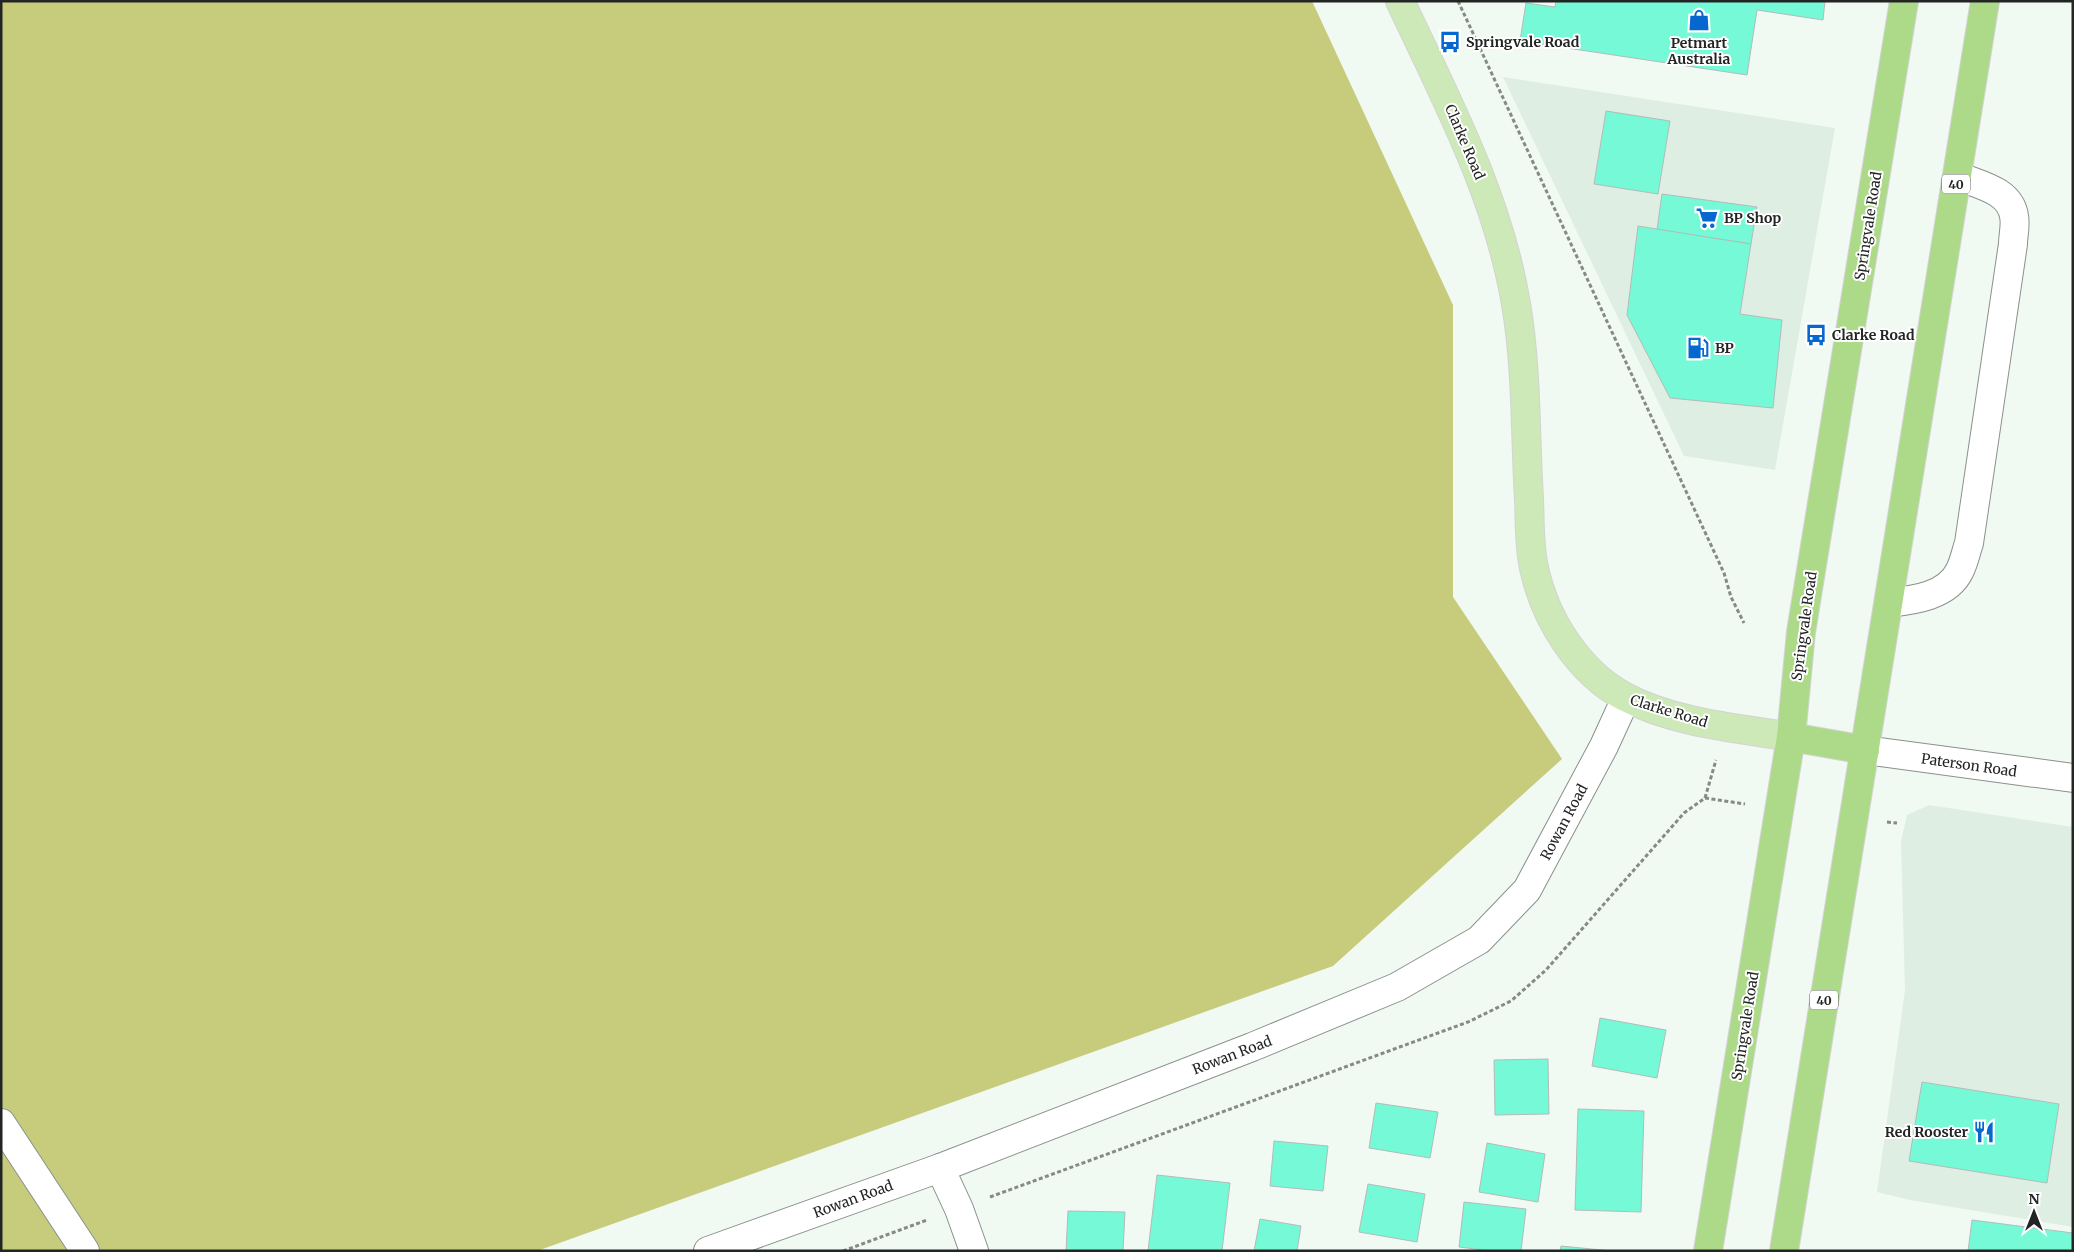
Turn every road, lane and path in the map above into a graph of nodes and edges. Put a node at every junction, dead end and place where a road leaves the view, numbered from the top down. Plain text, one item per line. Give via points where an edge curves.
1 (1400, 1) edge
2 (1458, 1) edge
3 (1904, 1) edge
4 (1985, 1) edge
5 (1958, 176) junction
6 (1889, 603) junction
7 (1744, 623) dead end
8 (1626, 698) junction
9 (1791, 737) junction
10 (1865, 750) junction
11 (2073, 778) edge
12 (1, 1122) edge
13 (940, 1168) junction
14 (85, 1251) edge
15 (708, 1251) edge
16 (974, 1251) edge
17 (1708, 1251) edge
18 (1784, 1251) edge

1 - 8 main road, Clarke Road via 1479,175 1510,267 1521,337 1533,567 1539,586 1556,626 1577,657 1604,685
2 - 7 path via 1724,573
3 - 9 highway, Springvale Road via 1801,632
4 - 5 highway, 40
5 - 6 highway, 40
5 - 6 street via 2003,194 2015,218 1969,543 1960,571 1946,587 1912,600
6 - 10 highway, 40
8 - 9 main road, Clarke Road via 1652,709 1702,722
8 - 13 street, Rowan Road via 1527,890 1479,940 1398,987
9 - 10 highway, Clarke Road
9 - 17 highway, Springvale Road
10 - 11 street, Paterson Road
10 - 18 highway, 40
12 - 14 street
13 - 15 street, Rowan Road
13 - 16 street

